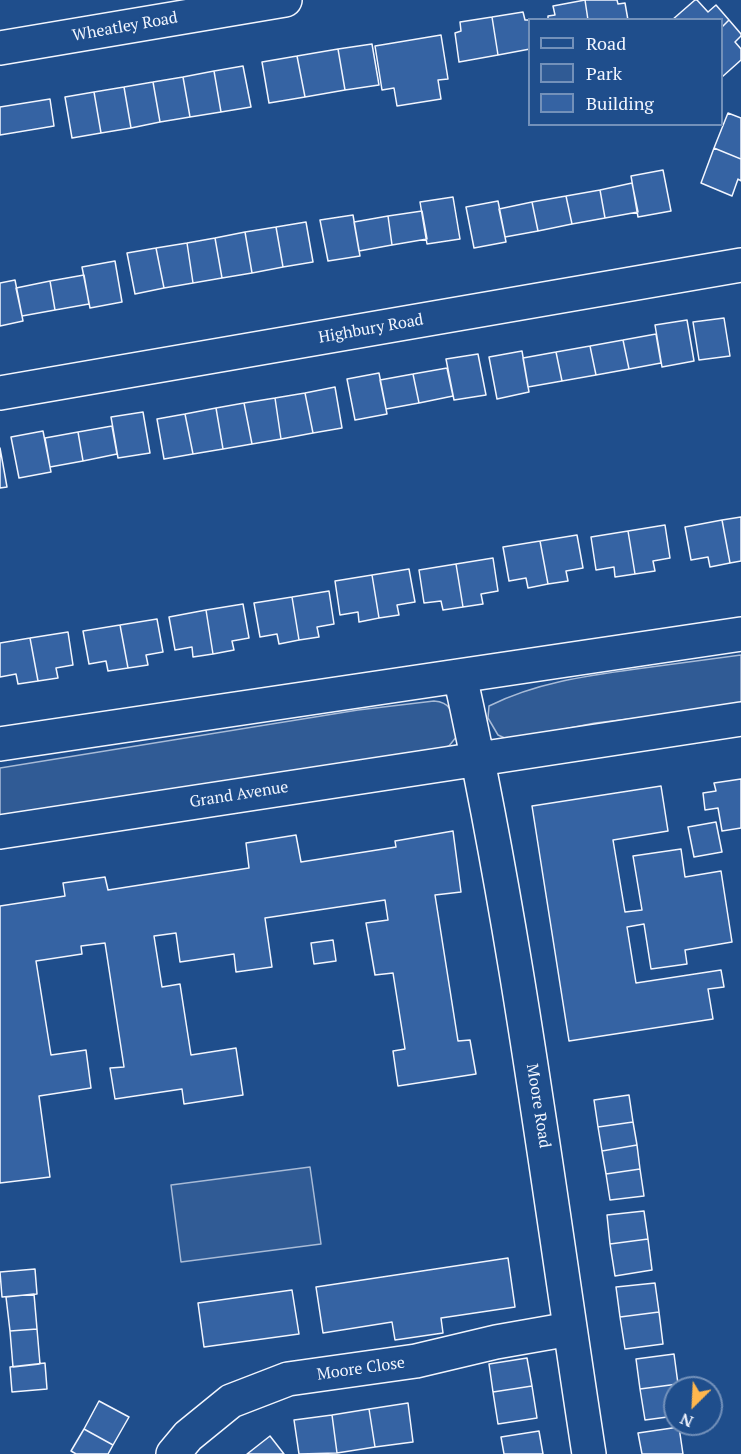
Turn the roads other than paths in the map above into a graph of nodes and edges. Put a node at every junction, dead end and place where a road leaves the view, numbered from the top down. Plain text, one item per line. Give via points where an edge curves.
1 (285, 0) edge
2 (0, 48) edge
3 (741, 265) edge
4 (0, 393) edge
5 (741, 634) edge
6 (460, 676) junction
7 (741, 719) edge
8 (0, 744) edge
9 (479, 759) junction
10 (0, 832) edge
11 (570, 1329) junction
12 (173, 1454) edge
13 (589, 1454) edge

1 - 2 street, Wheatley Road
3 - 4 street, Highbury Road
5 - 6 street
6 - 8 street
6 - 9 street
7 - 9 street, Grand Avenue
9 - 10 street, Grand Avenue
9 - 11 street, Moore Road via 538,1101
11 - 12 street, Moore Close via 416,1361 288,1379 231,1401 188,1436
11 - 13 street, Moore Road

